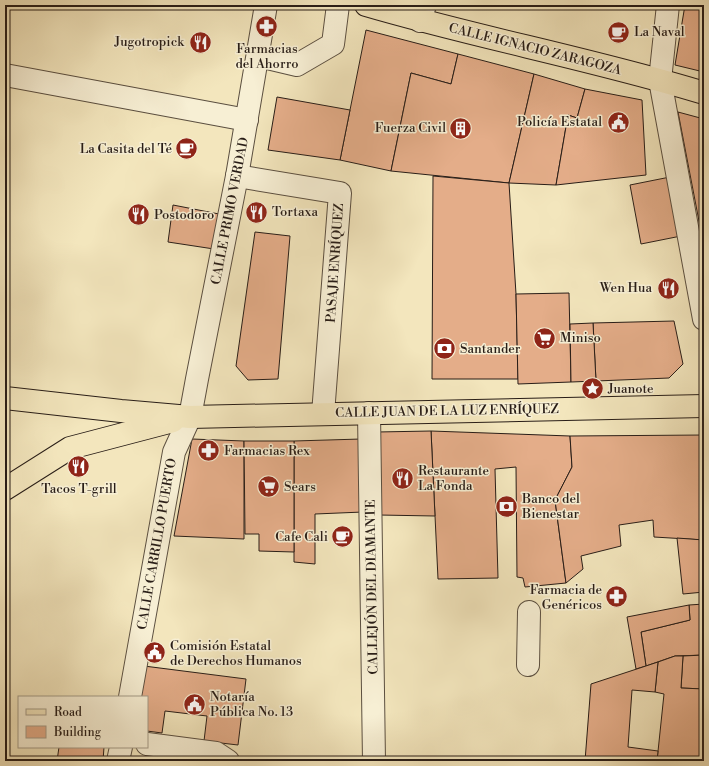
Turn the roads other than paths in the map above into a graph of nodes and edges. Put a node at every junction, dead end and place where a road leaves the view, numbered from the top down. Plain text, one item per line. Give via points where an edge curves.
1 (266, 5) edge
2 (338, 5) edge
3 (366, 5) edge
4 (668, 5) edge
5 (423, 13) edge
6 (258, 56) junction
7 (5, 75) edge
8 (660, 80) junction
9 (704, 93) edge
10 (247, 120) junction
11 (237, 176) junction
12 (704, 319) edge
13 (5, 398) edge
14 (704, 406) edge
15 (369, 413) junction
16 (323, 414) junction
17 (190, 417) junction
18 (5, 489) edge
19 (529, 612) dead end
20 (528, 665) dead end
21 (130, 696) edge
22 (148, 744) edge
23 (121, 748) edge
24 (118, 761) edge
25 (228, 761) edge
26 (374, 761) edge

1 - 6 street, CALLE PRIMO VERDAD
2 - 6 street via 333,44 297,65
3 - 5 main road, CALLE IGNACIO ZARAGOZA
4 - 8 street
5 - 8 main road, CALLE IGNACIO ZARAGOZA
6 - 10 street, CALLE PRIMO VERDAD
7 - 10 street
8 - 9 main road, CALLE IGNACIO ZARAGOZA
8 - 12 street
10 - 11 street, CALLE PRIMO VERDAD
11 - 16 street, PASAJE ENRÍQUEZ via 340,193
11 - 17 street, CALLE PRIMO VERDAD
13 - 17 main road
14 - 15 main road, CALLE JUAN DE LA LUZ ENRÍQUEZ
15 - 16 main road, CALLE JUAN DE LA LUZ ENRÍQUEZ
15 - 26 street, CALLEJÓN DEL DIAMANTE
16 - 17 main road, CALLE JUAN DE LA LUZ ENRÍQUEZ
17 - 18 main road via 70,448
17 - 21 street, CALLE CARRILLO PUERTO via 174,452
19 - 20 street
22 - 25 street via 216,753
23 - 24 street

